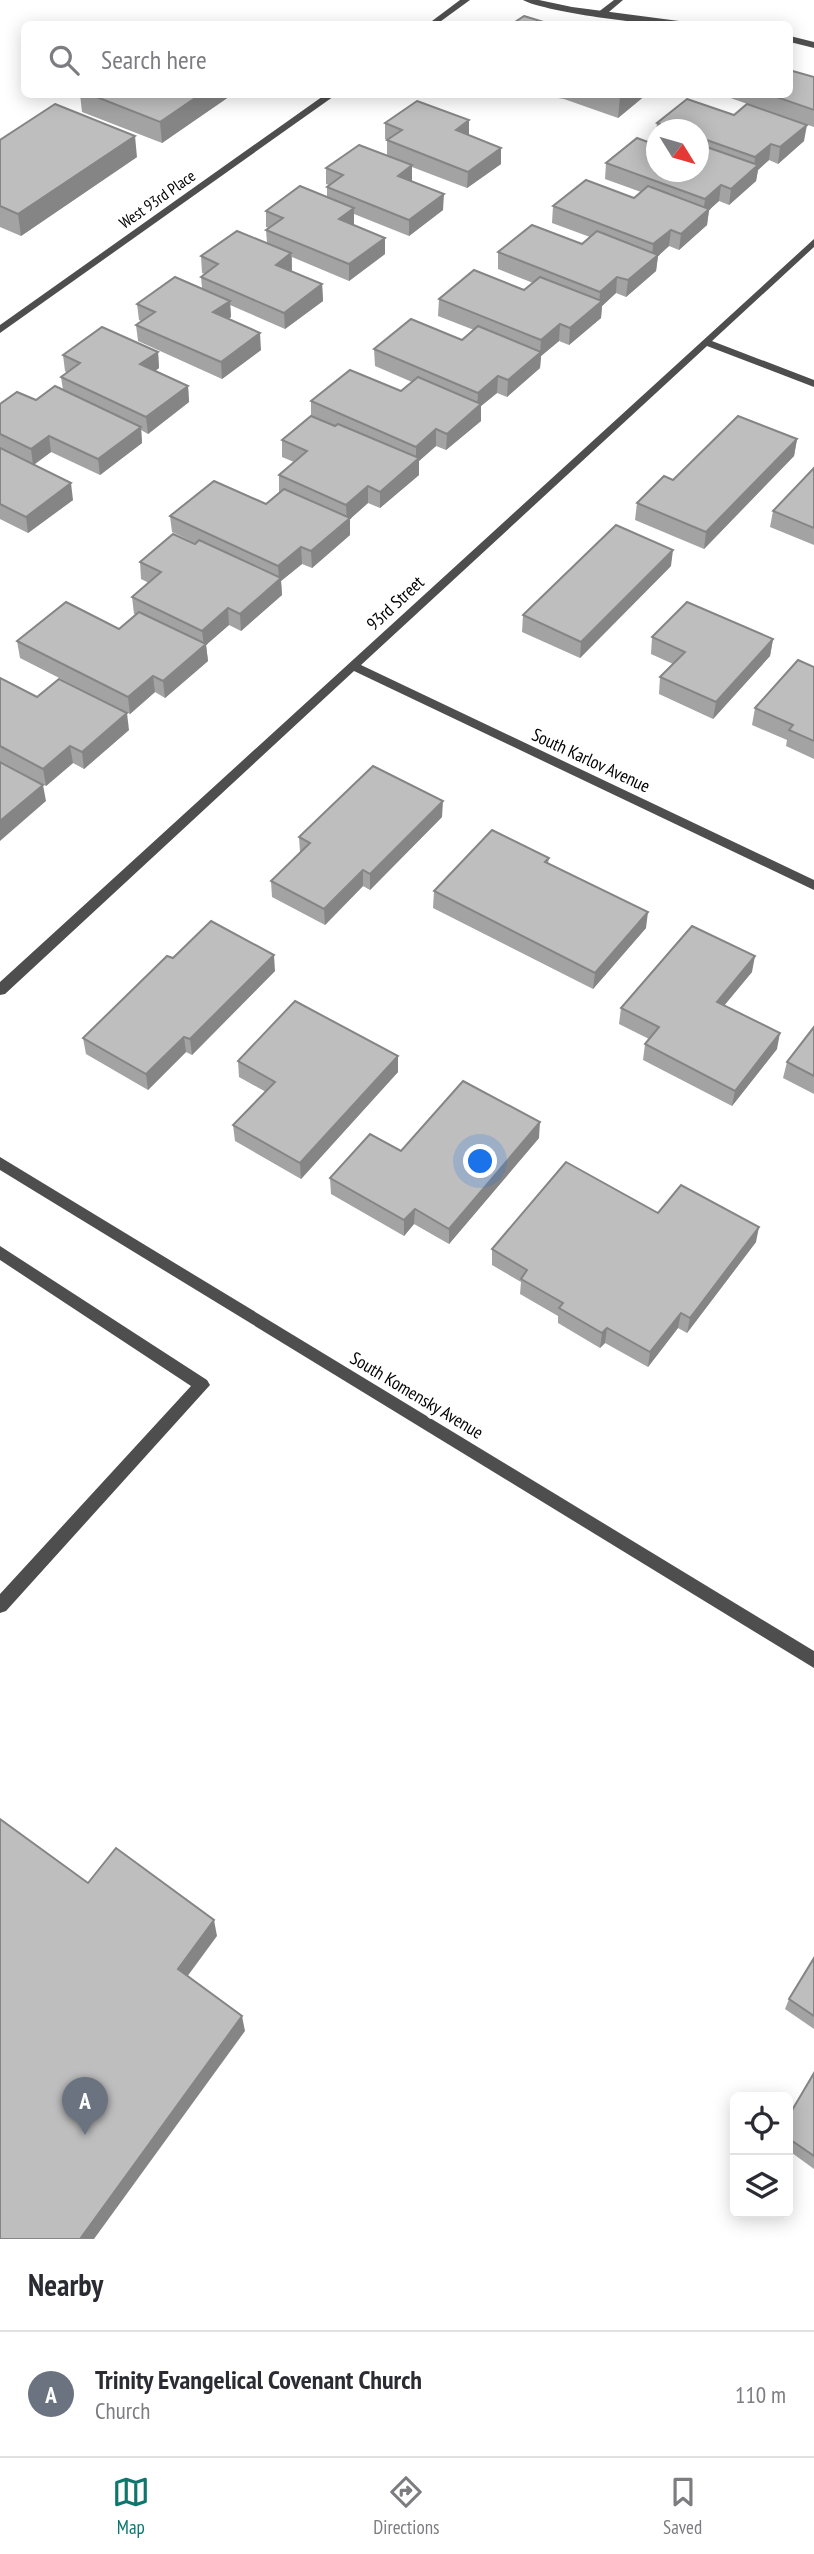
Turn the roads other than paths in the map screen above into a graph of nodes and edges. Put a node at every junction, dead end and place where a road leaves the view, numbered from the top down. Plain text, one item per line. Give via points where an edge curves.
1 (466, 0) edge
2 (527, 0) edge
3 (619, 0) edge
4 (600, 15) junction
5 (436, 21) edge
6 (653, 21) edge
7 (793, 40) edge
8 (814, 45) edge
9 (327, 98) edge
10 (814, 242) edge
11 (0, 330) edge
12 (705, 342) junction
13 (814, 384) edge
14 (353, 666) junction
15 (814, 885) edge
16 (0, 990) edge
17 (0, 1163) edge
18 (0, 1252) edge
19 (0, 1606) edge
20 (814, 1660) edge

1 - 5 street
2 - 4 street
3 - 4 street
4 - 6 street
7 - 8 street
9 - 11 street, West 93rd Place
10 - 12 street, 93rd Street
12 - 13 street
12 - 14 street, 93rd Street
14 - 15 street, South Karlov Avenue
14 - 16 street, 93rd Street
17 - 20 street, South Komensky Avenue
18 - 19 street via 202,1385

